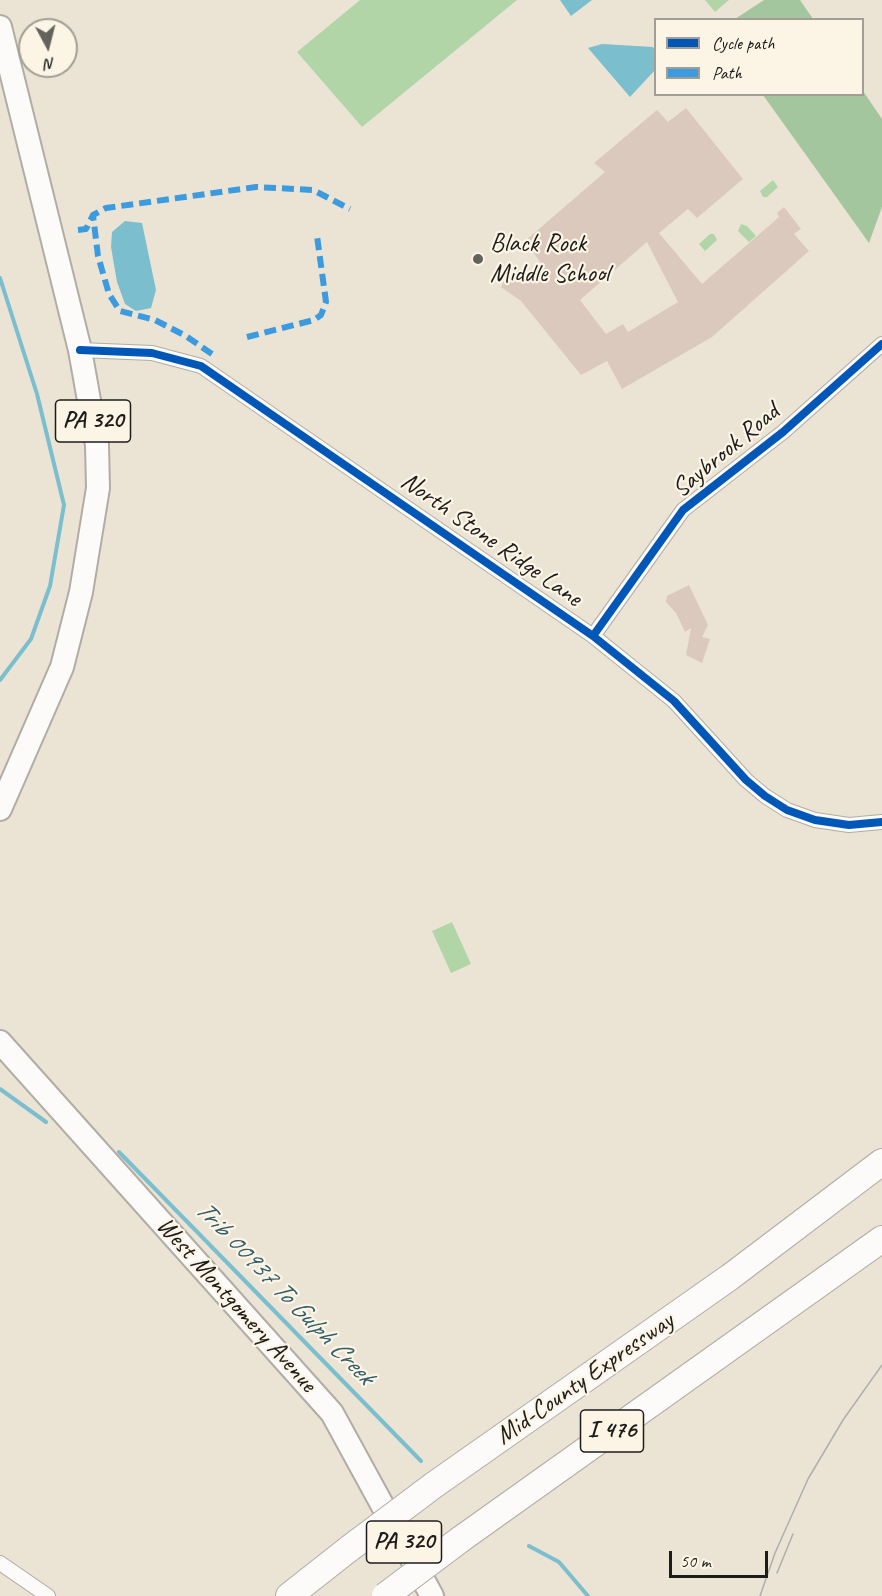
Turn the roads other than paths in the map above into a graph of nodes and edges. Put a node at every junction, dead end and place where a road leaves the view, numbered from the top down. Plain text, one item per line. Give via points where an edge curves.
1 (2, 42) edge
2 (882, 344) edge
3 (80, 350) junction
4 (593, 636) junction
5 (0, 809) edge
6 (882, 822) edge
7 (0, 1042) edge
8 (882, 1162) edge
9 (882, 1239) edge
10 (0, 1563) edge
11 (48, 1596) edge
12 (289, 1596) edge
13 (385, 1596) edge
14 (432, 1596) edge

1 - 3 main road, PA 320
2 - 4 street, Saybrook Road via 783,432 683,510
3 - 4 street, North Stone Ridge Lane via 152,353 201,366
3 - 5 main road, PA 320 via 97,445 98,488 81,592 62,668
4 - 6 street, North Stone Ridge Lane via 674,701 765,796 787,810 815,820 849,825
7 - 14 main road, West Montgomery Avenue / PA 320 via 332,1413
8 - 12 highway, Mid-County Expressway / I 476, bridge via 730,1277 434,1485
9 - 13 highway, I 476, bridge
10 - 11 street

